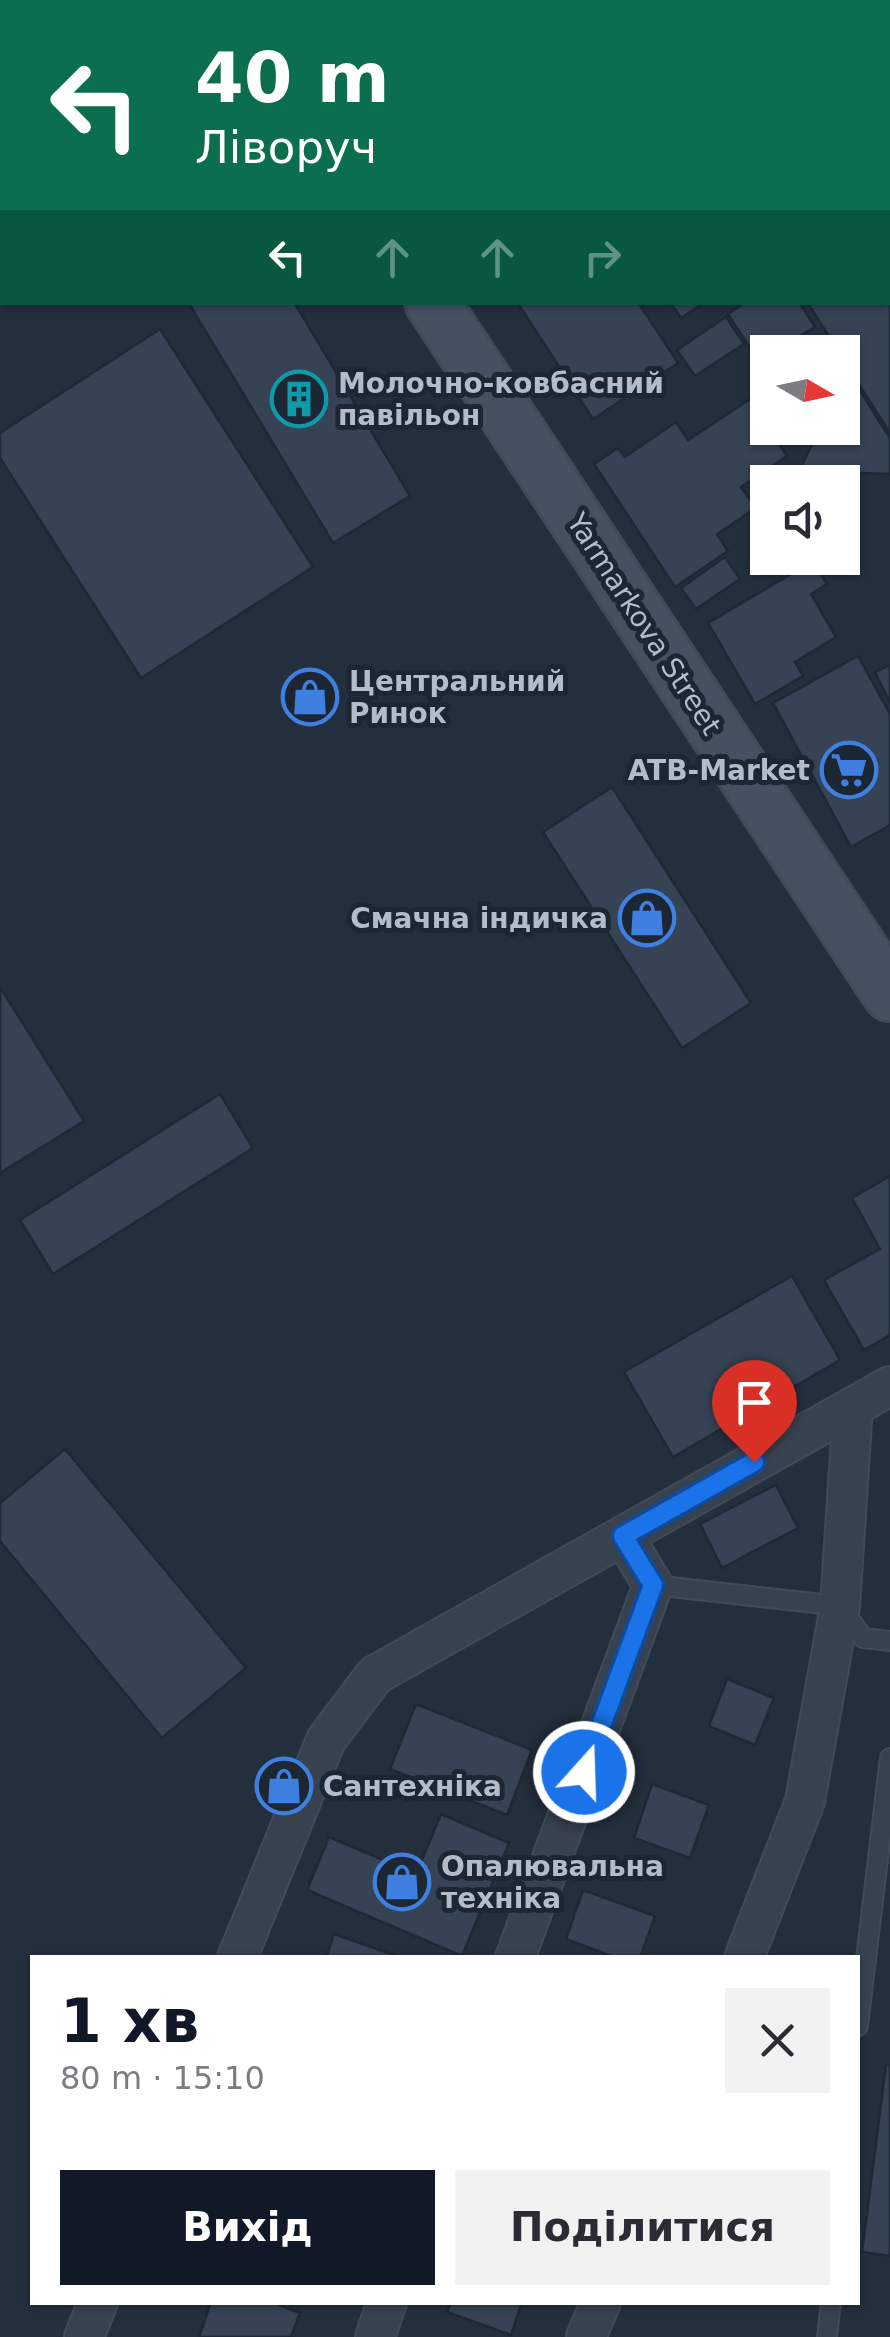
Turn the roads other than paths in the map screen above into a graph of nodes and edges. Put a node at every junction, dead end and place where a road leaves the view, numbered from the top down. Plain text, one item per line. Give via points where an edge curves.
1 (434, 305) edge
2 (890, 994) edge
3 (890, 1386) edge
4 (853, 1407) junction
5 (623, 1536) junction
6 (653, 1585) junction
7 (840, 1606) junction
8 (890, 1641) edge
9 (890, 1758) edge
10 (239, 1955) edge
11 (516, 1955) edge
12 (745, 1955) edge
13 (860, 2009) edge
14 (97, 2305) edge
15 (386, 2305) edge
16 (600, 2305) edge
17 (831, 2305) edge
18 (84, 2337) edge
19 (374, 2337) edge
20 (586, 2337) edge
21 (827, 2337) edge

1 - 2 street, Yarmarkova Street
3 - 4 street
4 - 5 street
4 - 7 street
5 - 6 street
5 - 10 street via 375,1675 326,1740
6 - 7 lane
6 - 11 street
7 - 8 lane via 864,1638
7 - 12 street via 804,1801
9 - 13 lane
14 - 18 street
15 - 19 street
16 - 20 street
17 - 21 lane

